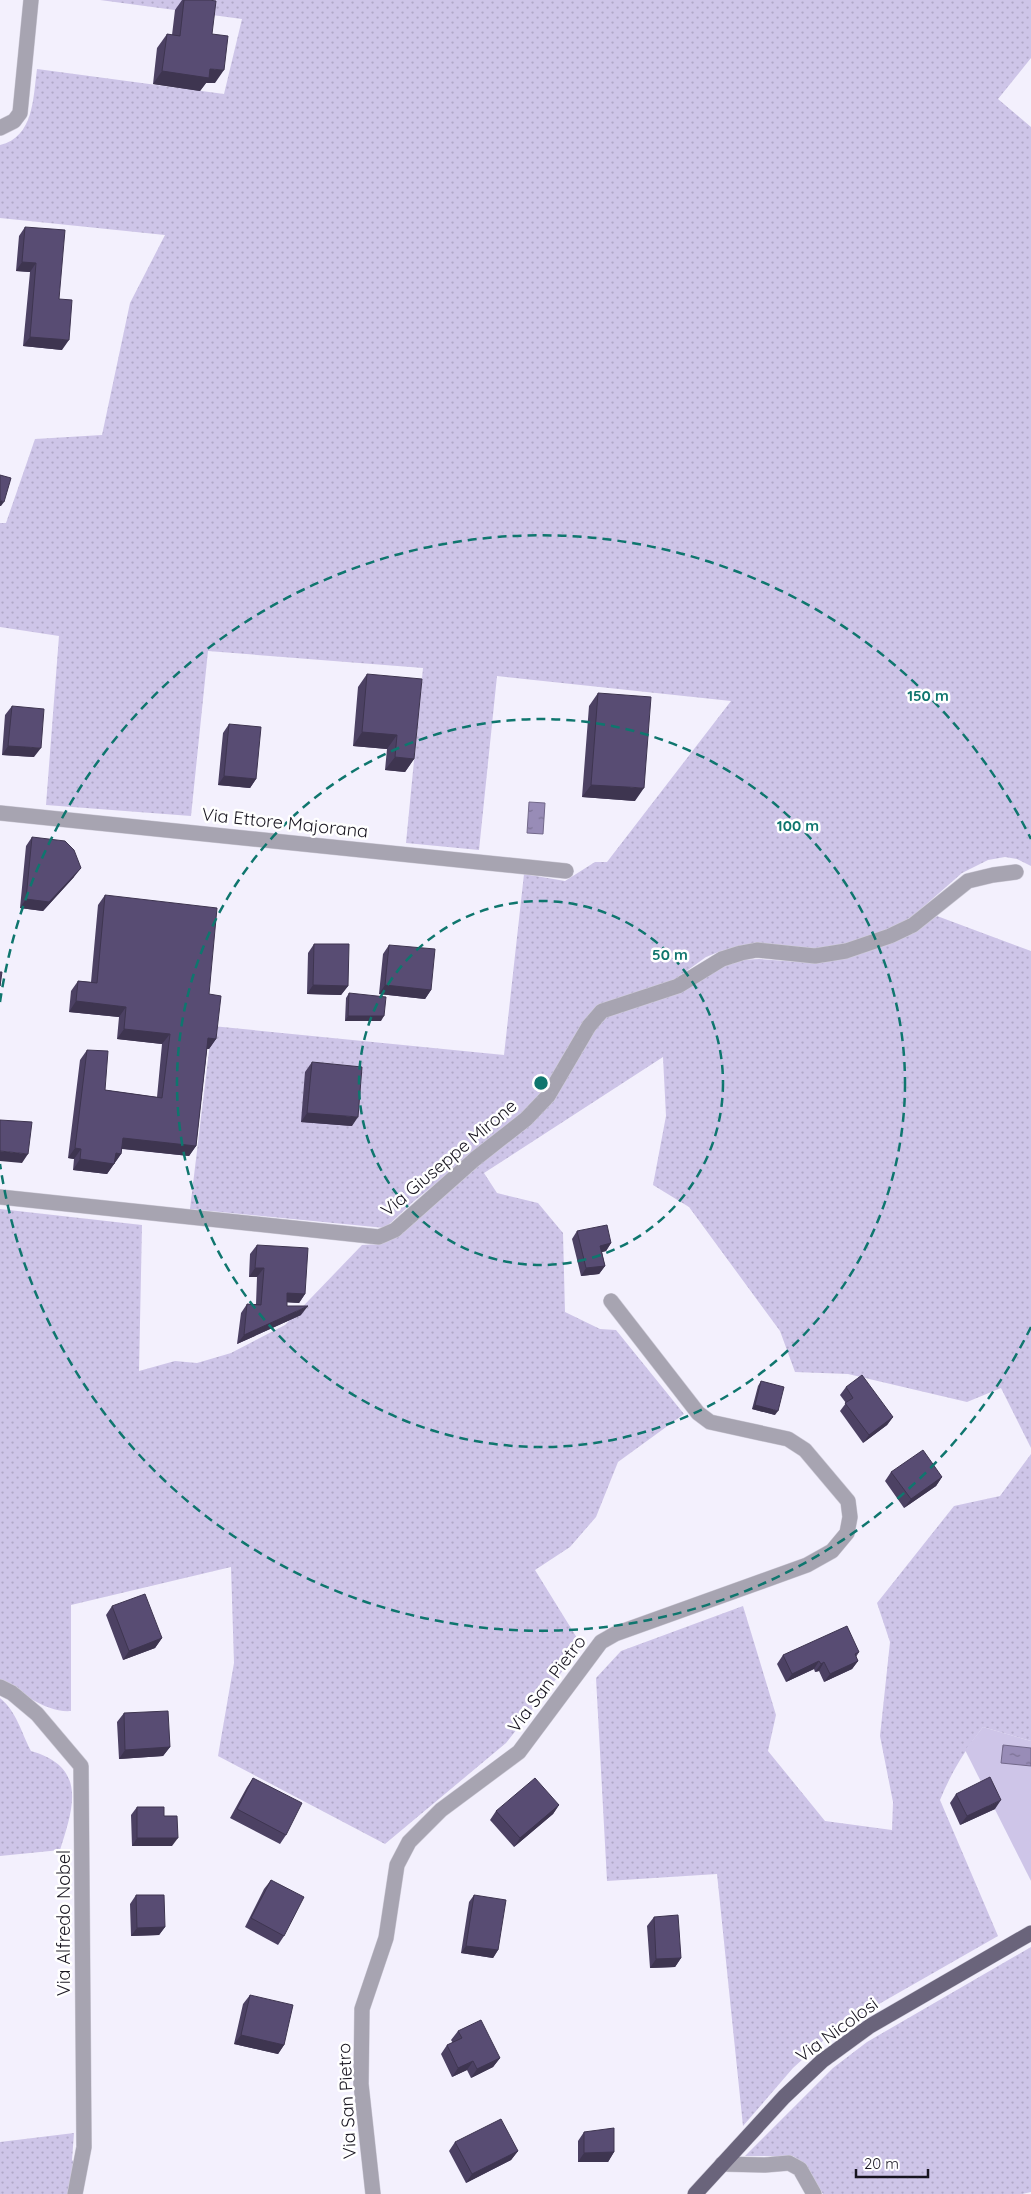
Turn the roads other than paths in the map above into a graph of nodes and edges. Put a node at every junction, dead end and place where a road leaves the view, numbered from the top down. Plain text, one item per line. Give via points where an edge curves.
1 (31, 0) edge
2 (0, 128) edge
3 (0, 812) edge
4 (566, 871) dead end
5 (1016, 872) dead end
6 (0, 1198) edge
7 (611, 1301) dead end
8 (0, 1687) edge
9 (1031, 1933) edge
10 (722, 2164) junction
11 (76, 2194) edge
12 (373, 2194) edge
13 (695, 2194) edge
14 (814, 2194) edge

1 - 2 street via 20,113 14,121
3 - 4 street, Via Ettore Majorana
5 - 6 street, Via Giuseppe Mirone via 968,881 913,925 846,951 815,956 757,950 741,953 722,959 678,986 602,1011 589,1026 548,1096 526,1119 395,1230 379,1237
7 - 12 street, Via San Pietro via 698,1413 710,1422 788,1439 805,1450 848,1501 847,1533 832,1551 807,1565 614,1634 602,1642 519,1752 441,1810 409,1842 397,1865 386,1938 362,2009 361,2084
8 - 11 street, Via Alfredo Nobel via 37,1714 81,1766 84,2148
9 - 10 main road, Via Nicolosi via 870,2026 822,2061
10 - 13 main road, Via Nicolosi
10 - 14 street via 789,2163 800,2169

